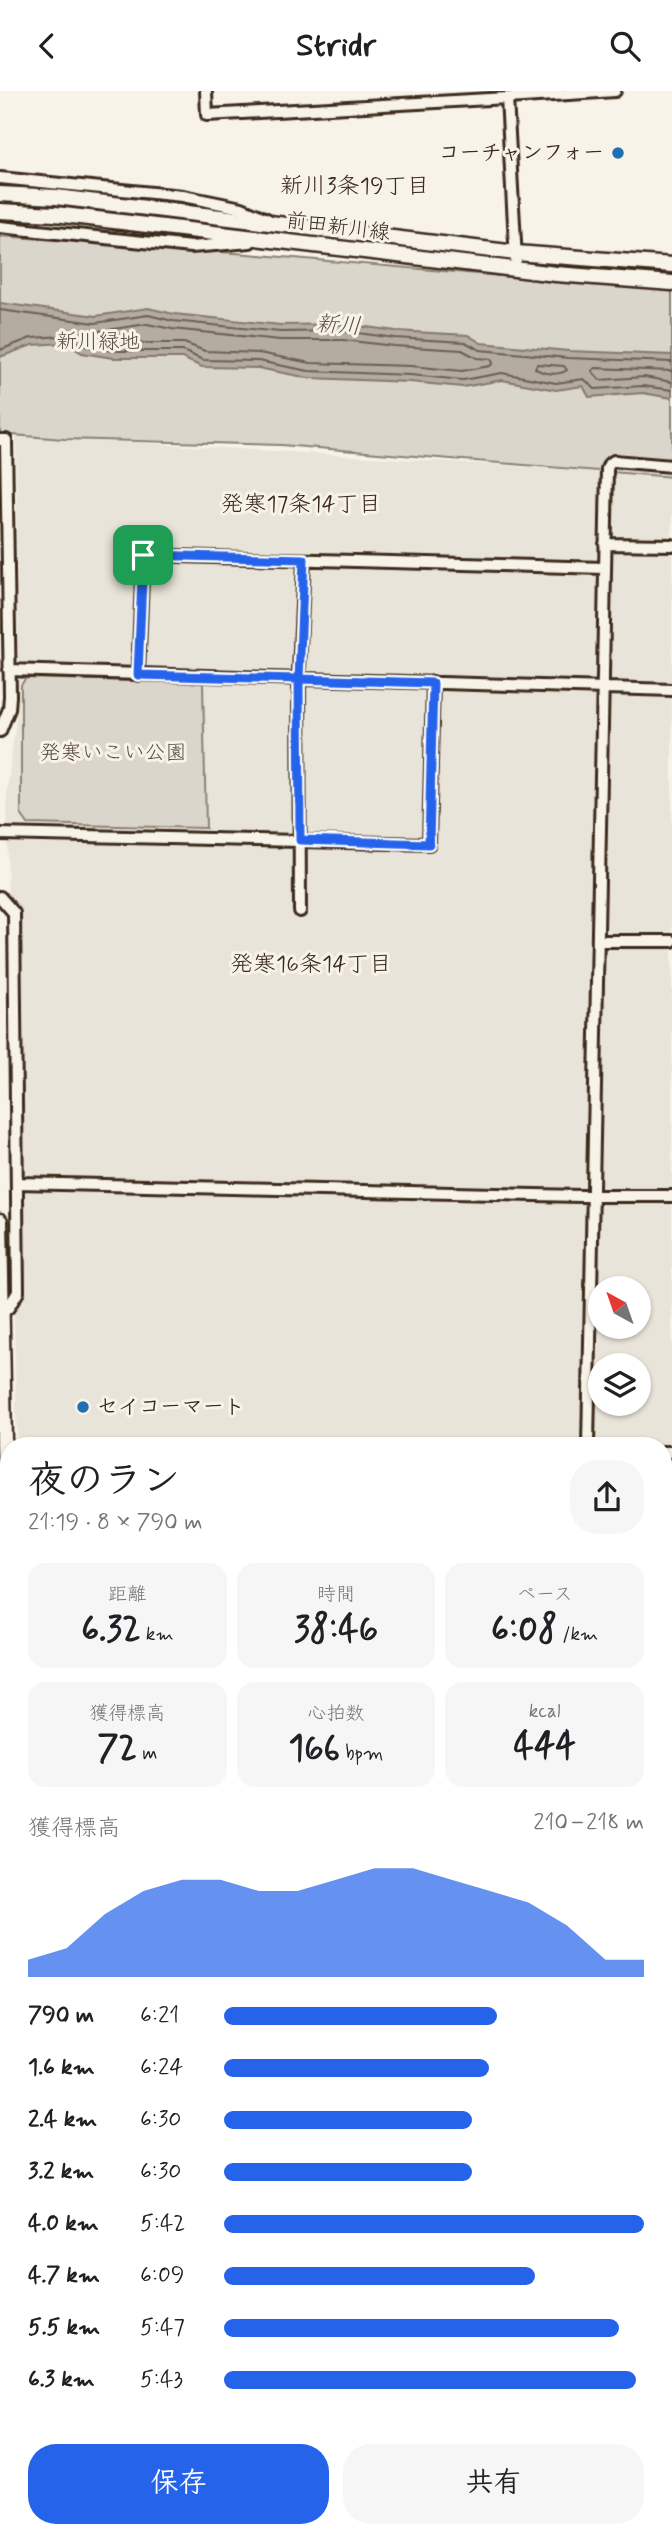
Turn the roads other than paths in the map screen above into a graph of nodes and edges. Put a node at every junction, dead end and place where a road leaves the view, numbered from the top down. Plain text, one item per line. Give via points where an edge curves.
1 (206, 91) edge
2 (615, 91) edge
3 (507, 98) junction
4 (0, 178) edge
5 (0, 194) edge
6 (0, 211) edge
7 (275, 223) junction
8 (0, 227) edge
9 (267, 240) junction
10 (516, 253) junction
11 (672, 265) edge
12 (516, 269) junction
13 (672, 283) edge
14 (0, 440) edge
15 (672, 466) edge
16 (605, 544) junction
17 (672, 545) edge
18 (304, 559) junction
19 (604, 569) junction
20 (9, 670) junction
21 (138, 675) junction
22 (299, 679) junction
23 (433, 683) junction
24 (602, 689) junction
25 (672, 690) edge
26 (0, 731) edge
27 (0, 834) edge
28 (300, 840) junction
29 (0, 897) edge
30 (300, 911) dead end
31 (598, 941) junction
32 (672, 941) edge
33 (18, 1183) junction
34 (672, 1196) edge
35 (593, 1197) junction
36 (0, 1221) edge
37 (1, 1314) edge
38 (4, 1437) edge
39 (588, 1437) edge

1 - 3 street via 207,115
2 - 3 street
3 - 10 street
4 - 7 street via 183,196 242,208
5 - 7 main road, 前田新川線
6 - 9 main road, 前田新川線
7 - 10 main road, 前田新川線
8 - 9 street via 191,247
9 - 12 main road, 前田新川線
10 - 11 main road, 前田新川線
10 - 12 street
12 - 13 main road, 前田新川線
14 - 20 street via 6,440
15 - 16 street via 609,464
16 - 17 street
16 - 19 street
18 - 19 street
18 - 21 street via 143,555
18 - 22 street
19 - 24 street
20 - 21 street
20 - 26 street via 9,709
21 - 22 street
22 - 23 street
22 - 28 street
23 - 24 street
23 - 28 street via 429,844
24 - 25 street
24 - 31 street
27 - 28 street
28 - 30 street
29 - 33 street via 14,913
31 - 32 street
31 - 35 street
33 - 35 street
33 - 37 street via 18,1292
34 - 35 street
35 - 39 street
36 - 37 main road
37 - 38 main road

